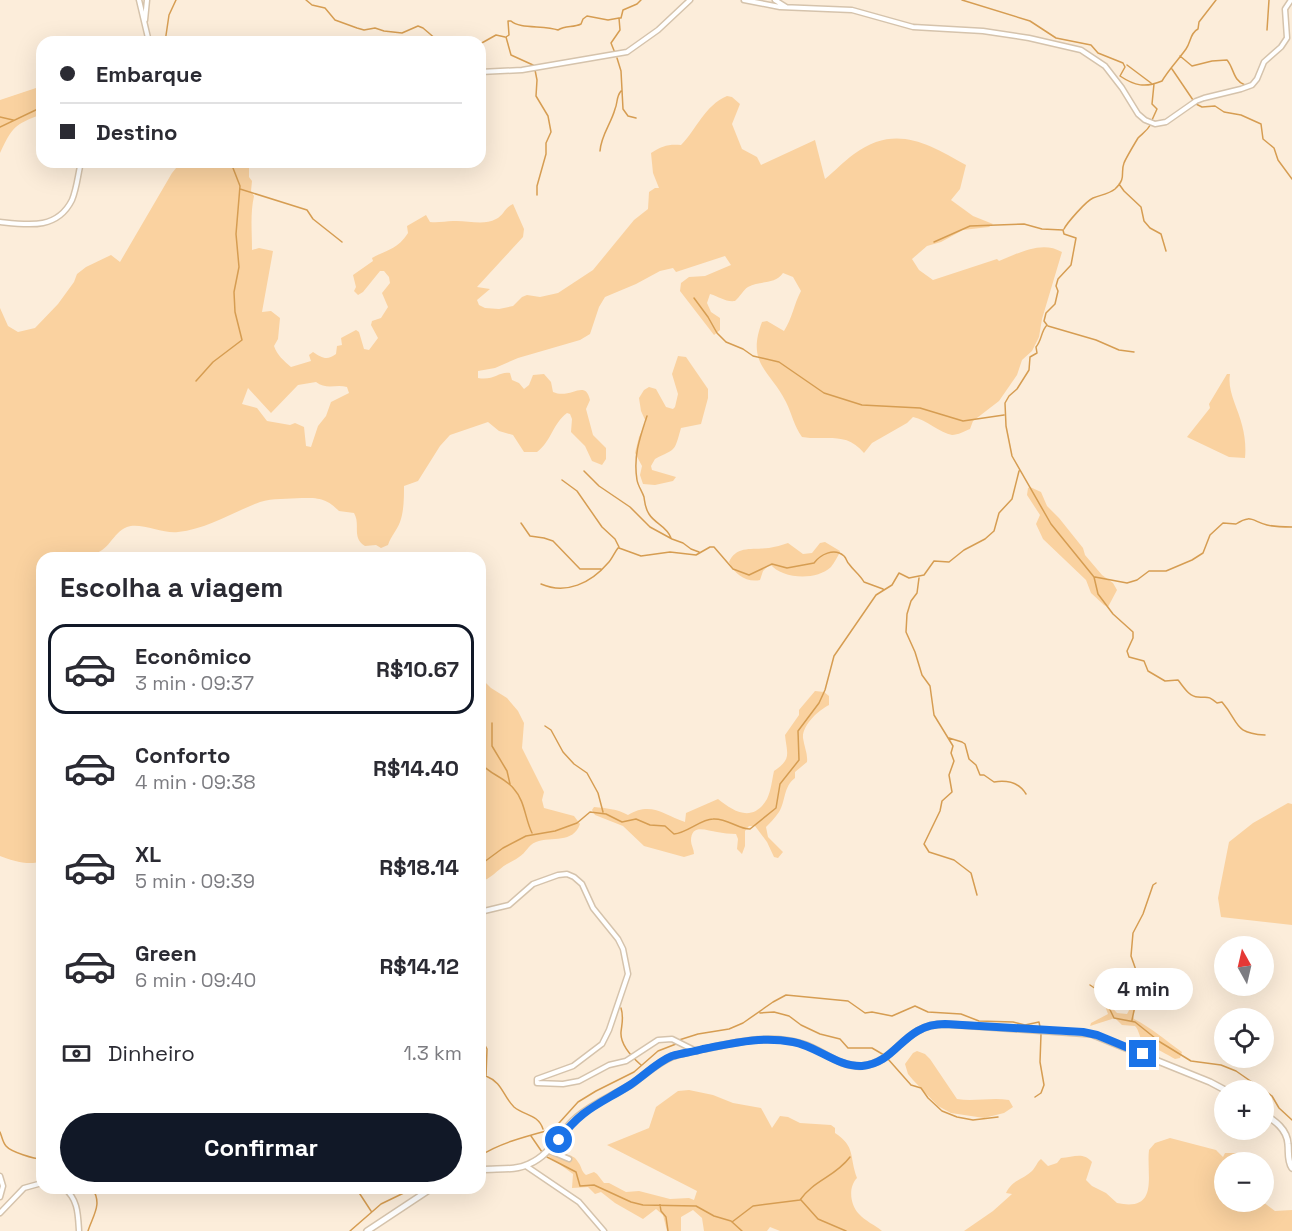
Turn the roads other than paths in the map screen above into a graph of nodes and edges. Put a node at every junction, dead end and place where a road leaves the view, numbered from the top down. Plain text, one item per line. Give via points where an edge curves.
1 (139, 0) edge
2 (147, 0) edge
3 (690, 0) edge
4 (744, 0) edge
5 (775, 0) edge
6 (1291, 0) edge
7 (786, 7) junction
8 (145, 21) junction
9 (149, 36) edge
10 (486, 72) edge
11 (80, 168) edge
12 (0, 222) edge
13 (486, 911) edge
14 (696, 1051) junction
15 (1214, 1085) edge
16 (1274, 1123) edge
17 (550, 1150) junction
18 (569, 1159) dead end
19 (526, 1166) junction
20 (1292, 1168) edge
21 (486, 1169) edge
22 (0, 1176) edge
23 (36, 1185) edge
24 (71, 1194) edge
25 (423, 1194) edge
26 (0, 1197) edge
27 (0, 1213) edge
28 (79, 1231) edge
29 (367, 1231) edge
30 (604, 1231) edge

1 - 8 street
2 - 8 street
3 - 10 street via 627,52 522,70
4 - 7 street
5 - 7 street
6 - 7 street via 1285,9 1287,38 1264,62 1252,85 1204,98 1166,122 1155,124 1137,114 1105,66 1081,50 983,31 913,27 852,9
8 - 9 street
11 - 12 street via 72,198 59,217 40,224
13 - 14 street via 513,902 533,884 567,874 582,884 593,908 623,949 628,974 602,1044 582,1061 537,1079 537,1083 579,1081 626,1061 652,1042 675,1040
14 - 15 street via 772,1039 804,1044 841,1062 863,1066 884,1058 928,1025 1074,1031 1097,1035
14 - 17 street via 664,1060 594,1104 576,1118
16 - 20 street via 1284,1132
17 - 18 street
17 - 19 street
19 - 21 street
19 - 30 street via 579,1202
22 - 26 street
23 - 27 street via 21,1190
24 - 28 street
25 - 29 street

